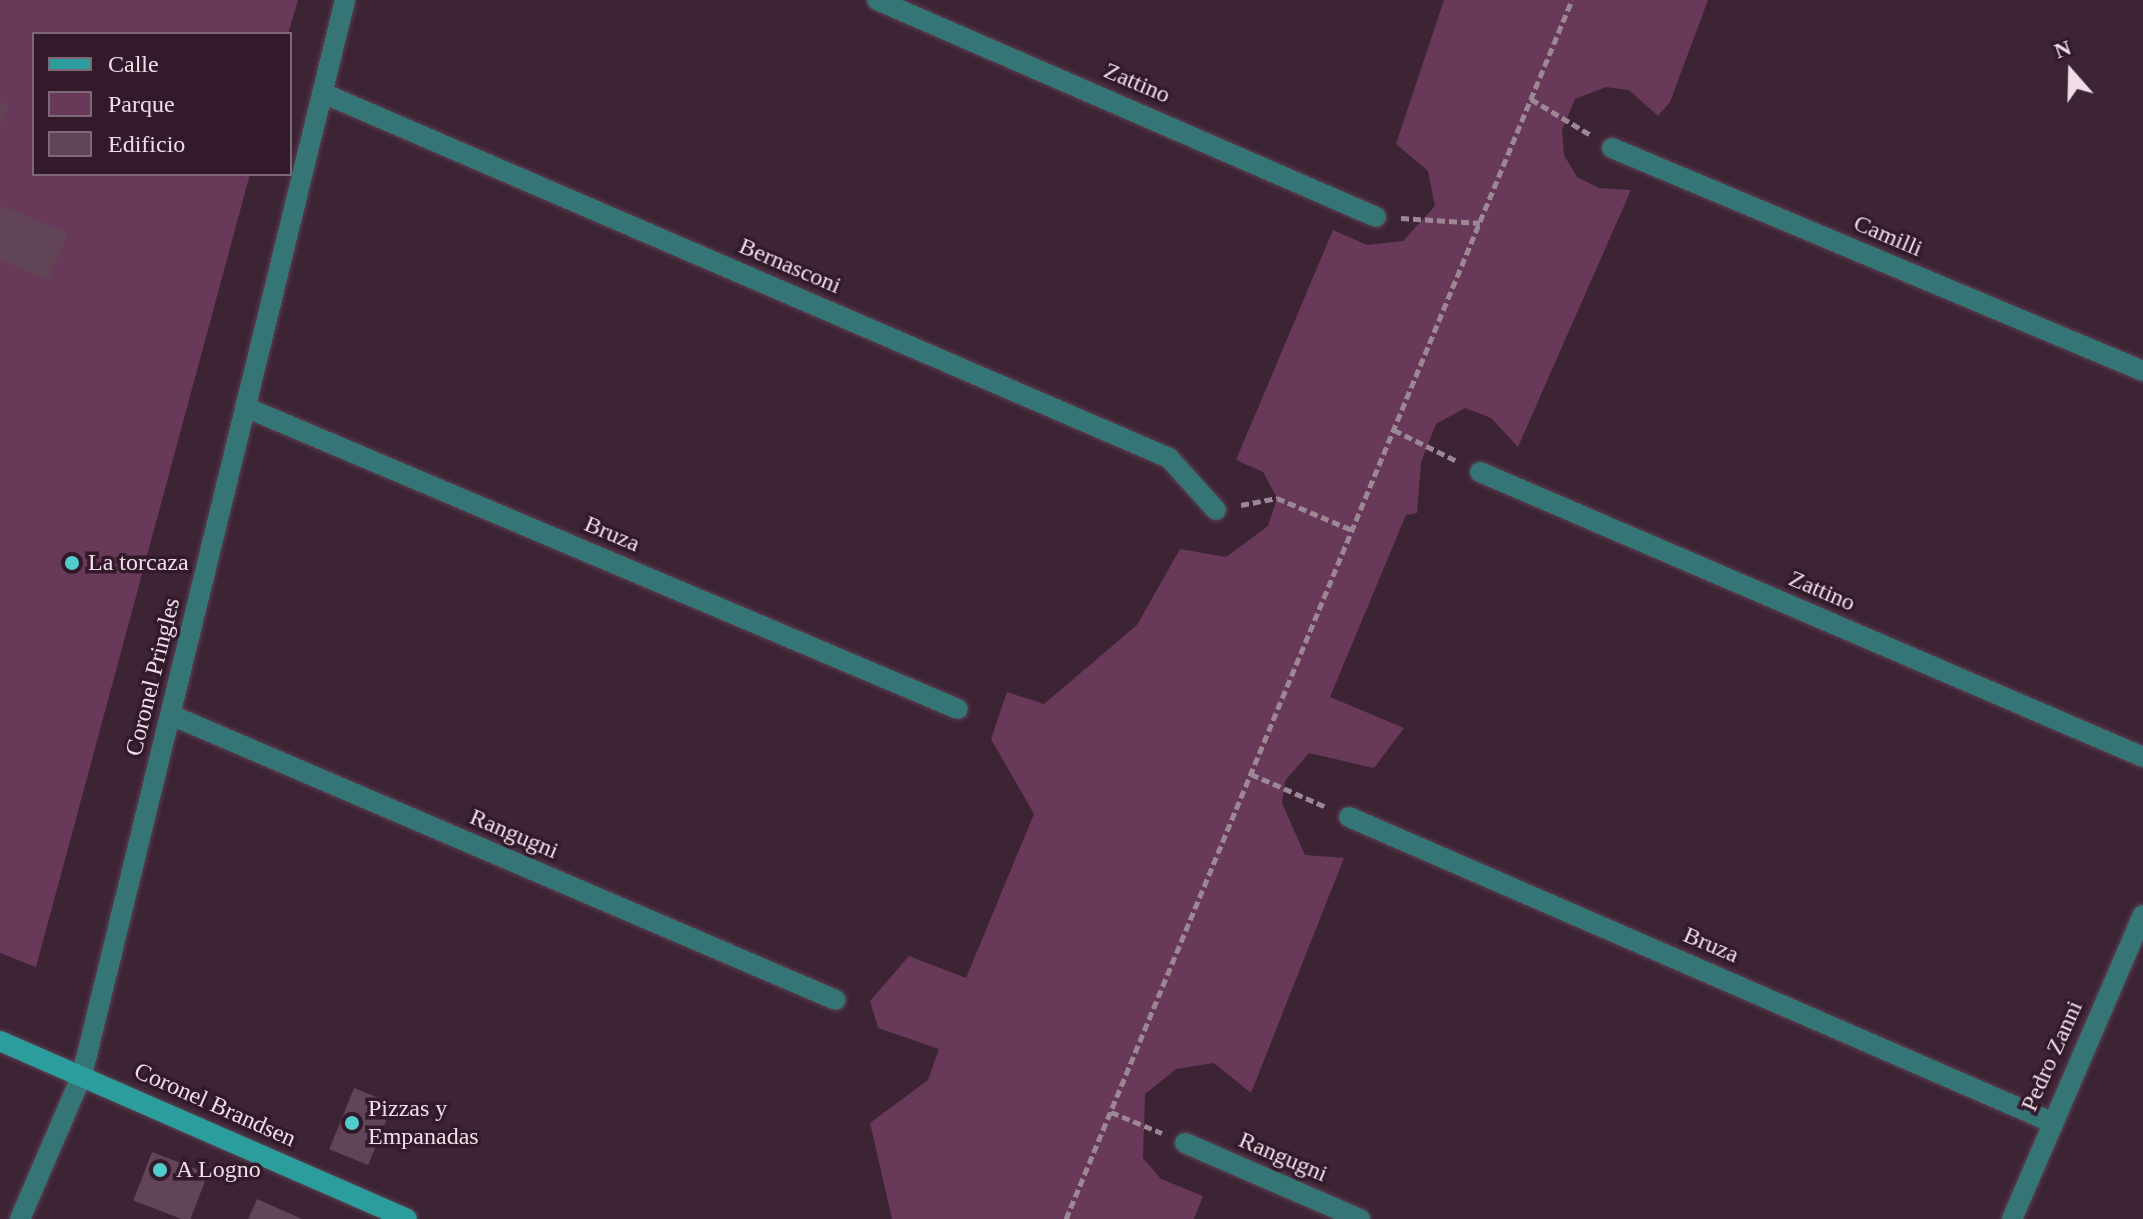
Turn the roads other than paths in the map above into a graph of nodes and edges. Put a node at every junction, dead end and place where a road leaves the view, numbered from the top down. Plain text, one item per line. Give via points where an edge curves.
1 (345, 0) edge
2 (877, 0) edge
3 (325, 94) junction
4 (1612, 148) road end
5 (1376, 217) road end
6 (2143, 371) edge
7 (245, 407) junction
8 (1480, 472) road end
9 (1216, 510) road end
10 (958, 709) dead end
11 (171, 715) junction
12 (2143, 757) edge
13 (1349, 817) road end
14 (2143, 915) edge
15 (836, 1000) dead end
16 (0, 1041) edge
17 (82, 1075) junction
18 (2051, 1122) junction
19 (1185, 1143) road end
20 (2019, 1217) edge
21 (20, 1219) edge
22 (407, 1219) edge
23 (1360, 1219) edge

1 - 3 street, Coronel Pringles
2 - 5 street, Zattino
3 - 7 street, Coronel Pringles
3 - 9 street, Bernasconi via 1169,458
4 - 6 street, Camilli
7 - 10 street, Bruza
7 - 11 street, Coronel Pringles
8 - 12 street, Zattino
11 - 15 street, Rangugni
11 - 17 street, Coronel Pringles
13 - 18 street, Bruza
14 - 18 street, Pedro Zanni
16 - 17 street, Coronel Brandsen
17 - 21 street, Coronel Pringles
17 - 22 street, Coronel Brandsen
18 - 20 street, Pedro Zanni
19 - 23 street, Rangugni

